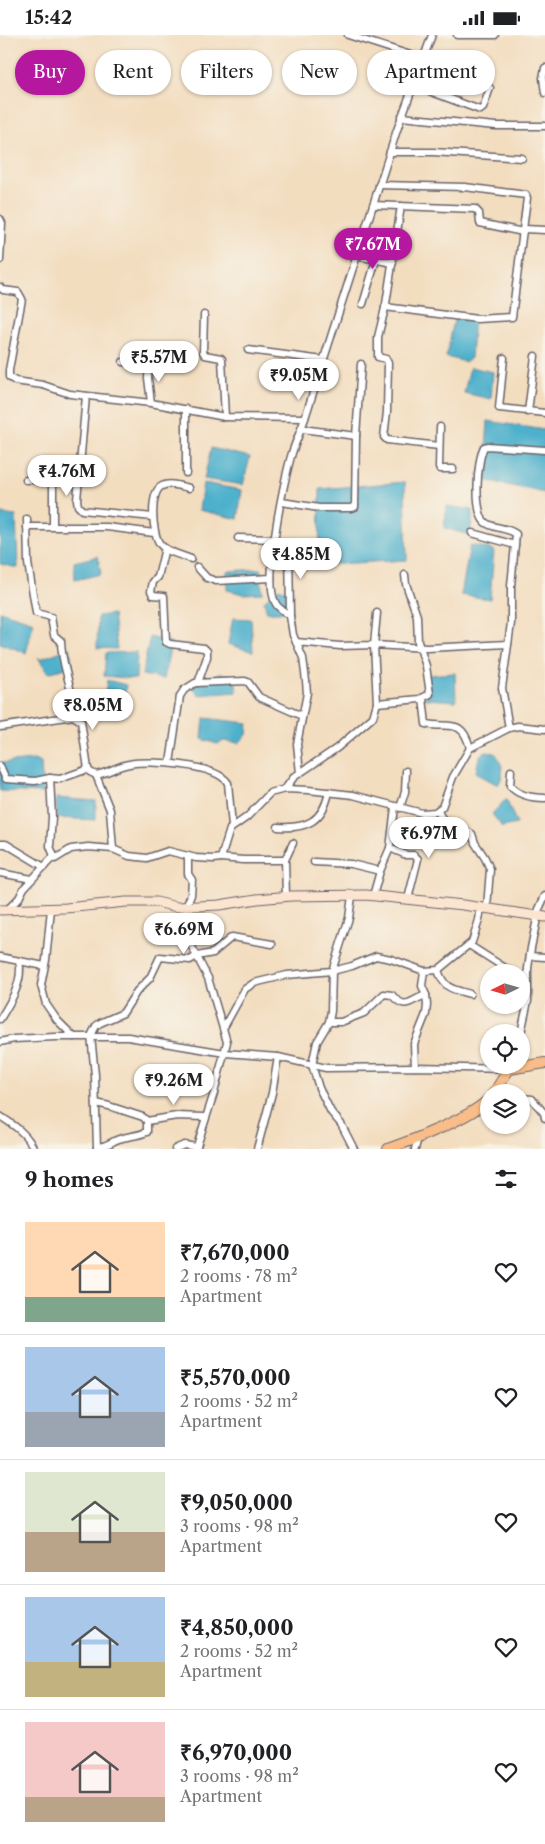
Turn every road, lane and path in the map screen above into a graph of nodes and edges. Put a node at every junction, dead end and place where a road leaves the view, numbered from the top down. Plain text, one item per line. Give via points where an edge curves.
1 (348, 35) edge
2 (432, 35) edge
3 (457, 35) edge
4 (495, 35) edge
5 (395, 50) edge
6 (426, 50) edge
7 (545, 68) edge
8 (545, 93) edge
9 (409, 95) edge
10 (440, 95) edge
11 (488, 95) edge
12 (401, 117) junction
13 (545, 126) edge
14 (390, 152) junction
15 (522, 158) dead end
16 (379, 185) junction
17 (373, 205) junction
18 (401, 207) junction
19 (0, 219) edge
20 (545, 230) edge
21 (524, 231) junction
22 (357, 256) junction
23 (0, 260) edge
24 (376, 260) junction
25 (393, 263) junction
26 (0, 287) edge
27 (363, 304) dead end
28 (385, 307) junction
29 (204, 315) dead end
30 (248, 350) dead end
31 (535, 357) dead end
32 (504, 358) dead end
33 (323, 360) junction
34 (123, 362) dead end
35 (149, 362) junction
36 (180, 362) dead end
37 (361, 364) dead end
38 (86, 396) junction
39 (151, 403) junction
40 (186, 409) junction
41 (528, 411) junction
42 (545, 413) edge
43 (225, 417) junction
44 (306, 417) junction
45 (440, 427) dead end
46 (302, 429) junction
47 (356, 436) junction
48 (440, 446) junction
49 (545, 449) edge
50 (453, 469) dead end
51 (186, 473) dead end
52 (26, 480) dead end
53 (189, 488) dead end
54 (282, 502) junction
55 (153, 517) junction
56 (26, 519) dead end
57 (53, 526) junction
58 (27, 527) junction
59 (154, 533) junction
60 (472, 533) dead end
61 (238, 538) dead end
62 (275, 539) junction
63 (289, 544) dead end
64 (515, 545) junction
65 (165, 548) junction
66 (191, 559) dead end
67 (197, 567) dead end
68 (405, 575) dead end
69 (271, 578) junction
70 (377, 613) dead end
71 (290, 616) junction
72 (296, 643) junction
73 (508, 644) junction
74 (374, 645) junction
75 (419, 647) junction
76 (198, 683) junction
77 (423, 698) junction
78 (377, 703) junction
79 (72, 716) junction
80 (302, 717) junction
81 (0, 727) edge
82 (509, 728) junction
83 (545, 729) edge
84 (470, 747) junction
85 (170, 763) junction
86 (0, 766) edge
87 (88, 769) junction
88 (406, 771) dead end
89 (511, 771) dead end
90 (300, 773) junction
91 (96, 775) junction
92 (50, 778) junction
93 (285, 789) junction
94 (329, 791) junction
95 (545, 798) edge
96 (398, 807) junction
97 (438, 811) junction
98 (232, 826) junction
99 (278, 827) dead end
100 (293, 843) dead end
101 (0, 844) edge
102 (390, 848) junction
103 (113, 849) junction
104 (54, 856) junction
105 (188, 856) junction
106 (221, 857) junction
107 (286, 860) junction
108 (314, 862) dead end
109 (44, 867) junction
110 (380, 871) junction
111 (0, 873) edge
112 (32, 879) junction
113 (286, 896) junction
114 (352, 896) junction
115 (373, 896) junction
116 (545, 896) edge
117 (408, 899) junction
118 (186, 907) junction
119 (484, 907) junction
120 (51, 909) junction
121 (3, 910) edge
122 (541, 916) edge
123 (272, 944) dead end
124 (469, 945) junction
125 (197, 956) junction
126 (530, 956) junction
127 (0, 957) edge
128 (545, 957) edge
129 (19, 961) junction
130 (498, 964) edge
131 (528, 964) edge
132 (44, 966) junction
133 (438, 970) junction
134 (332, 971) junction
135 (424, 971) junction
136 (426, 995) junction
137 (470, 995) dead end
138 (0, 1019) edge
139 (329, 1022) junction
140 (224, 1027) junction
141 (92, 1036) junction
142 (74, 1037) junction
143 (0, 1042) edge
144 (225, 1053) junction
145 (278, 1057) junction
146 (545, 1063) edge
147 (312, 1065) junction
148 (530, 1065) edge
149 (415, 1067) junction
150 (480, 1067) edge
151 (530, 1099) edge
152 (96, 1103) junction
153 (480, 1106) edge
154 (0, 1116) edge
155 (203, 1117) dead end
156 (545, 1118) edge
157 (147, 1121) junction
158 (418, 1138) junction
159 (97, 1148) edge
160 (196, 1148) edge
161 (34, 1149) edge
162 (175, 1149) edge
163 (257, 1149) edge
164 (354, 1149) edge
165 (389, 1149) edge
166 (415, 1149) edge

1 - 5 street
2 - 6 street
3 - 4 street
7 - 8 street
9 - 12 street
10 - 11 street via 480,110
12 - 13 street via 496,126
12 - 14 street
14 - 15 street
14 - 16 street
16 - 17 street
16 - 21 street via 465,187 526,195
17 - 18 street
17 - 22 street
18 - 21 street via 475,209 480,223
18 - 25 street
19 - 23 street
20 - 21 street
21 - 28 street via 513,315 509,318 464,318
22 - 24 street
22 - 33 street
24 - 25 street
24 - 27 street
25 - 28 street
26 - 38 street via 18,292 22,299 9,377
28 - 48 street via 378,337 378,357 388,363 384,437
29 - 43 street via 203,352 222,359
30 - 33 street
31 - 41 street
32 - 41 street via 498,406
33 - 44 street
34 - 35 street
35 - 36 street
35 - 39 street
37 - 47 street
38 - 39 street
38 - 55 street via 78,506 82,510
39 - 40 street
40 - 43 street
40 - 51 street
41 - 42 street
43 - 44 street
44 - 46 street
45 - 48 street
46 - 47 street
46 - 54 street via 292,453
47 - 54 street via 354,508 319,508
48 - 50 street via 439,468
49 - 64 street via 488,446 482,451 480,513 488,524 514,532
52 - 57 street via 47,479 53,482
53 - 55 street via 171,484 159,488
54 - 62 street
55 - 59 street
56 - 58 street
57 - 58 street
57 - 59 street via 106,527
58 - 79 street via 28,563 36,613 51,617 54,635 60,641 74,704
59 - 65 street
60 - 64 street
61 - 62 street
62 - 69 street
63 - 71 street
64 - 73 street via 512,623
65 - 66 street
65 - 76 street via 151,591 154,595 164,596 166,642 207,651
67 - 69 street via 207,578 216,581
68 - 75 street via 416,615
69 - 71 street via 276,604
70 - 74 street
71 - 72 street
72 - 74 street via 350,647
72 - 80 street via 303,658 307,693
73 - 75 street
73 - 82 street via 502,689
74 - 75 street
74 - 78 street
75 - 77 street via 430,691
76 - 80 street via 245,681 259,697
76 - 85 street via 189,686 180,696
77 - 78 street
77 - 84 street via 426,723 460,727
78 - 90 street via 373,717 346,742
79 - 81 street
79 - 87 street via 81,721
80 - 90 street via 297,744
82 - 83 street
82 - 84 street
84 - 97 street
85 - 91 street via 130,763
85 - 98 street via 204,770 227,780
86 - 92 street via 6,779 35,781
87 - 91 street
87 - 92 street via 60,779
88 - 96 street via 404,792
89 - 95 street via 510,786 525,796
90 - 93 street
91 - 103 street via 110,809
92 - 104 street via 50,846
93 - 94 street
93 - 98 street via 270,793 247,817
94 - 96 street
94 - 99 street via 322,813 310,823 298,828
96 - 97 street via 431,814
96 - 102 street
97 - 119 street via 448,825 472,833 485,858 490,875
98 - 106 street
100 - 107 street
101 - 109 street via 6,844
102 - 110 street
102 - 117 street via 418,859
103 - 104 street via 71,849 55,859
103 - 105 street via 129,856 146,858 168,851
104 - 109 street
105 - 106 street
105 - 118 street via 188,874 192,881
106 - 107 street
107 - 113 street
108 - 110 street via 351,864
109 - 112 street
110 - 115 street
111 - 112 street
112 - 121 street via 19,898
113 - 114 street
113 - 118 street
114 - 115 street
114 - 134 street via 349,919
115 - 117 street
116 - 122 street
117 - 119 street
118 - 120 street via 126,902
118 - 125 street
119 - 122 street
119 - 124 street via 474,940
120 - 121 street
120 - 132 street
122 - 126 street
123 - 125 street via 232,937 213,953
124 - 130 street
124 - 133 street
125 - 140 street
125 - 141 street via 188,961 160,957 150,979 137,991 123,1013 100,1023
126 - 128 street
126 - 131 street
127 - 129 street
129 - 132 street
129 - 138 street via 18,985
132 - 142 street via 41,985 46,1004
133 - 135 street
133 - 137 street via 445,985
134 - 135 street via 352,967 376,956
134 - 139 street
134 - 140 street via 278,976 249,985
135 - 136 street via 422,986
136 - 139 street via 408,1004 384,994 364,1013 341,1022
136 - 149 street via 426,1014 414,1044
139 - 147 street via 317,1042
140 - 144 street
141 - 142 street
141 - 144 street via 128,1037
141 - 152 street
142 - 143 street
144 - 145 street
144 - 160 street
145 - 147 street
145 - 163 street
146 - 148 main road
147 - 149 street via 326,1068
147 - 164 street via 331,1112
149 - 150 street
151 - 156 street
152 - 157 street
152 - 159 street
153 - 158 main road
154 - 161 street via 20,1130
155 - 157 street via 177,1116
157 - 159 street via 147,1132
158 - 165 main road
158 - 166 street
160 - 162 street via 184,1145

